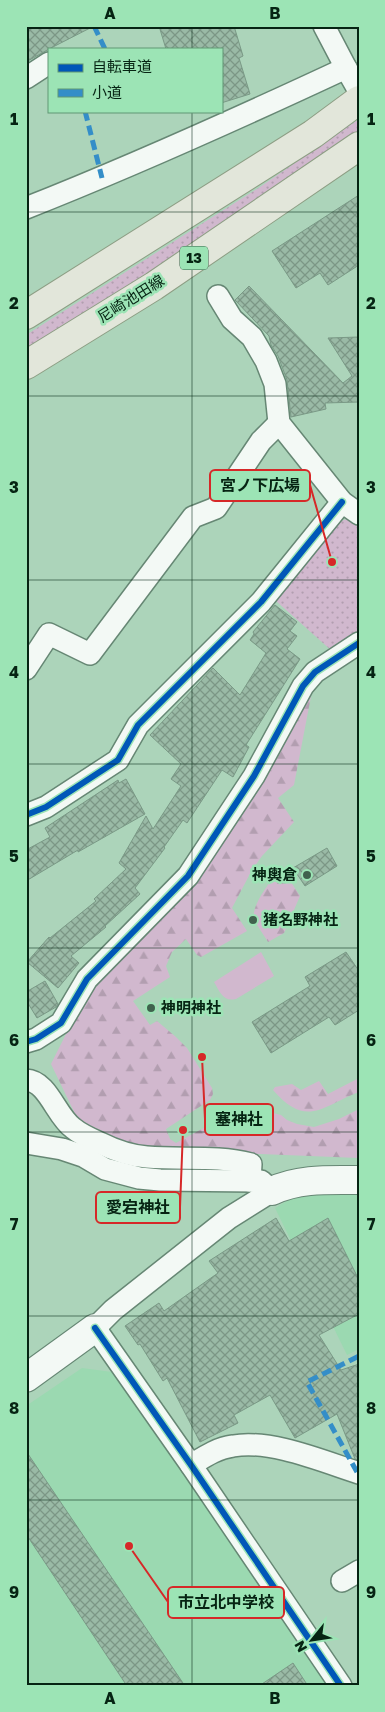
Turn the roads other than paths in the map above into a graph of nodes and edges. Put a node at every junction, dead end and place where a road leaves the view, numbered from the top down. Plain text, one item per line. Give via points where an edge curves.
1 (324, 26) edge
2 (48, 64) edge
3 (346, 68) junction
4 (26, 78) edge
5 (359, 91) edge
6 (359, 100) edge
7 (359, 146) edge
8 (26, 208) edge
9 (218, 296) dead end
10 (26, 314) edge
11 (26, 365) edge
12 (279, 423) junction
13 (350, 508) edge
14 (359, 643) edge
15 (26, 669) edge
16 (26, 815) edge
17 (26, 1042) edge
18 (26, 1080) edge
19 (26, 1143) edge
20 (359, 1180) edge
21 (261, 1186) junction
22 (95, 1328) junction
23 (26, 1378) edge
24 (191, 1464) junction
25 (359, 1472) edge
26 (341, 1686) edge

1 - 3 street
2 - 4 street
3 - 5 street
3 - 8 street via 201,135
6 - 10 main road via 313,134
7 - 11 main road, 尼崎池田線 / 13 via 154,286
9 - 12 street via 232,319 252,337 266,361 275,384
12 - 13 street
12 - 15 street via 261,441 216,508 193,517 90,654 53,628
13 - 16 street via 138,725 118,760 46,807
14 - 17 street via 315,672 303,686 254,776 188,876 87,979 61,1023
18 - 21 street via 41,1086 72,1128 101,1143 146,1157 235,1160 251,1164
19 - 21 street via 62,1149 83,1156 105,1169 139,1178
20 - 21 street
21 - 22 street via 228,1218
22 - 23 street
22 - 24 street
24 - 25 street via 212,1452 232,1446 258,1444
24 - 26 street

